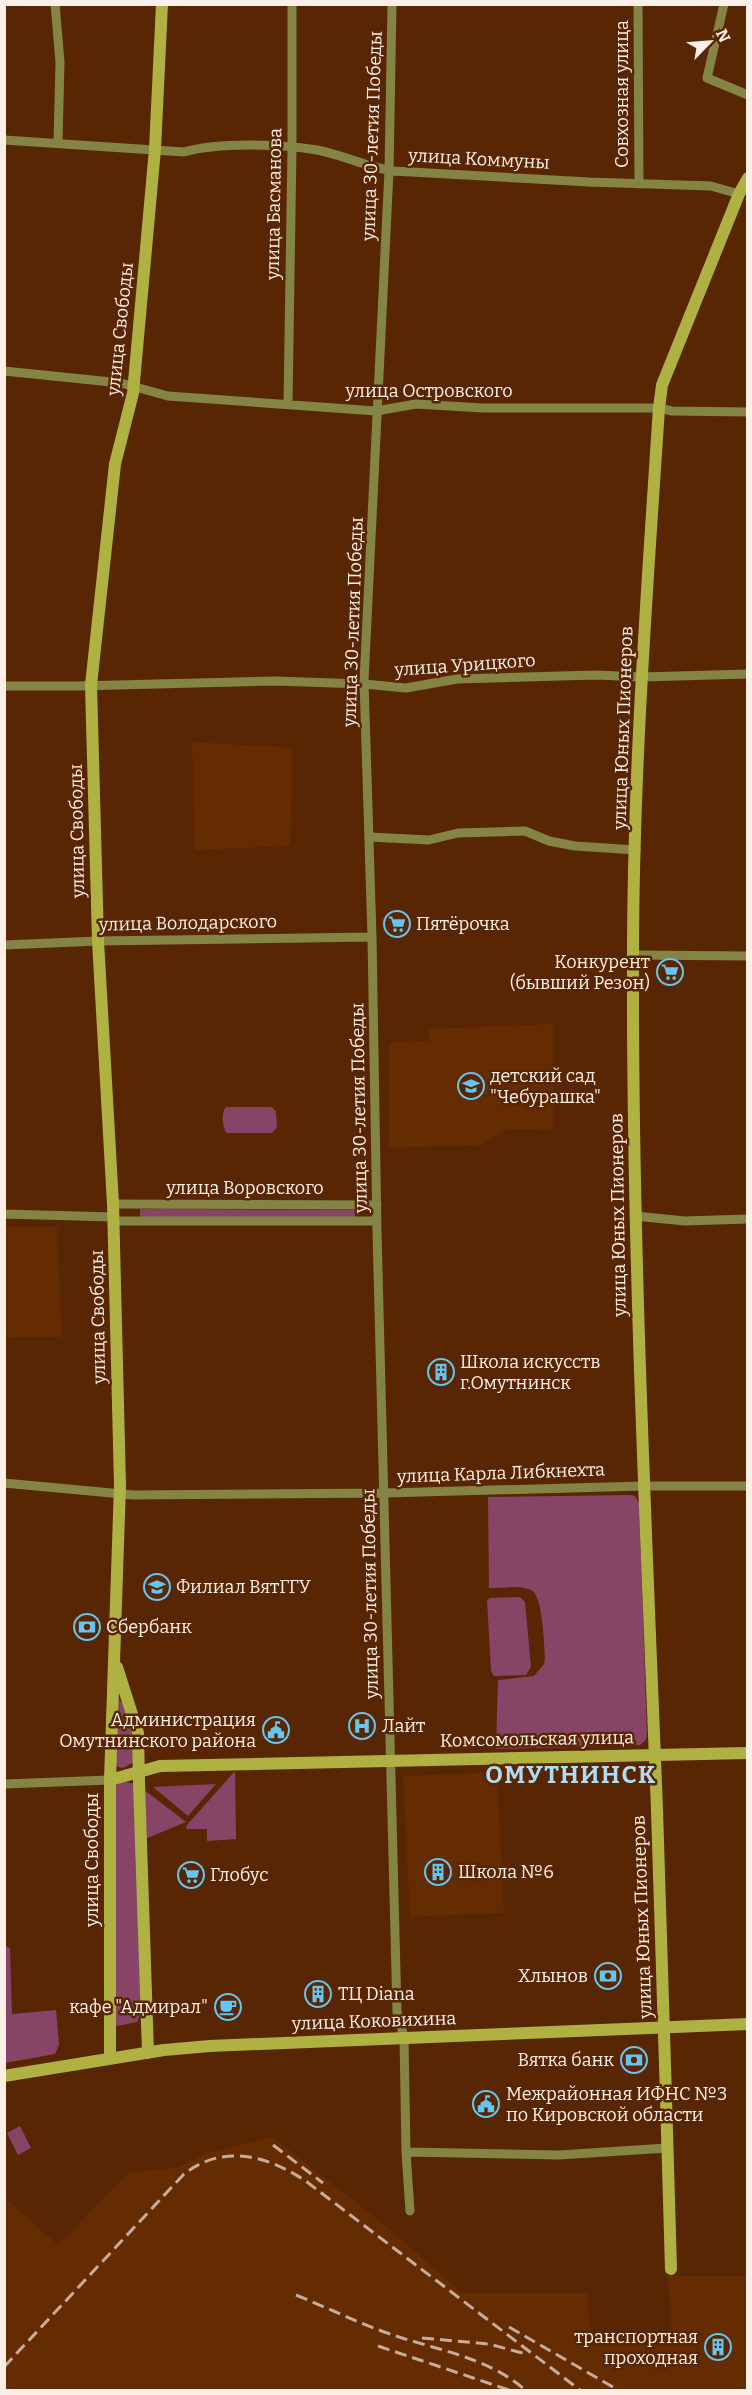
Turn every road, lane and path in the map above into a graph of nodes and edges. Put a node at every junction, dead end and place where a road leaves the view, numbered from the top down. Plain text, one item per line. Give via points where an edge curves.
1 (55, 4) edge
2 (162, 4) edge
3 (292, 4) edge
4 (392, 4) edge
5 (638, 4) edge
6 (724, 4) edge
7 (747, 95) edge
8 (4, 140) edge
9 (58, 142) junction
10 (292, 148) junction
11 (155, 149) junction
12 (389, 171) junction
13 (639, 184) junction
14 (744, 188) edge
15 (4, 371) edge
16 (134, 386) junction
17 (288, 404) junction
18 (659, 408) junction
19 (376, 411) junction
20 (747, 412) edge
21 (747, 674) edge
22 (642, 678) junction
23 (364, 684) junction
24 (91, 685) junction
25 (4, 686) edge
26 (369, 837) junction
27 (636, 850) junction
28 (372, 937) junction
29 (98, 941) junction
30 (4, 945) edge
31 (633, 955) junction
32 (747, 956) edge
33 (376, 1205) junction
34 (4, 1214) edge
35 (113, 1214) junction
36 (635, 1216) junction
37 (747, 1219) edge
38 (377, 1221) junction
39 (4, 1483) edge
40 (643, 1486) junction
41 (747, 1486) edge
42 (385, 1493) junction
43 (120, 1494) junction
44 (115, 1661) junction
45 (747, 1753) edge
46 (654, 1754) junction
47 (390, 1760) junction
48 (140, 1772) junction
49 (110, 1780) junction
50 (4, 1784) edge
51 (747, 2024) edge
52 (664, 2026) junction
53 (404, 2037) junction
54 (148, 2053) junction
55 (110, 2059) junction
56 (4, 2076) edge
57 (667, 2148) junction
58 (406, 2152) junction
59 (410, 2211) dead end
60 (671, 2269) dead end

1 - 9 street via 60,62
2 - 11 street, улица Свободы
3 - 10 street, улица Басманова
4 - 12 street, улица 30-летия Победы
5 - 13 street, Совхозная улица
6 - 7 street via 707,78
8 - 9 street, улица Коммуны
9 - 11 street, улица Коммуны
10 - 11 street, улица Коммуны via 208,146 184,152
10 - 12 street, улица Коммуны via 317,150
10 - 17 street, улица Басманова
11 - 16 street, улица Свободы
12 - 13 street, улица Коммуны
12 - 19 street, улица 30-летия Победы
13 - 14 street, улица Коммуны
14 - 18 street, улица Юных Пионеров via 662,385
15 - 16 street, улица Островского
16 - 17 street, улица Островского via 168,396
16 - 24 street, улица Свободы via 115,464
17 - 19 street, улица Островского
18 - 19 street, улица Островского via 416,404
18 - 20 street, улица Островского
18 - 22 street, улица Юных Пионеров
19 - 23 street, улица 30-летия Победы
21 - 22 street, улица Урицкого
22 - 23 street, улица Урицкого via 596,675 458,679 416,688
22 - 27 street, улица Юных Пионеров
23 - 24 street, улица Урицкого via 275,681
23 - 26 street, улица 30-летия Победы
24 - 25 street, улица Урицкого
24 - 29 street, улица Свободы
26 - 27 street via 429,840 458,833 525,831 575,846
26 - 28 street, улица 30-летия Победы
27 - 31 street, улица Юных Пионеров
28 - 29 street, улица Володарского
28 - 33 street, улица 30-летия Победы
29 - 30 street, улица Володарского
29 - 35 street, улица Свободы
31 - 32 street
31 - 36 street, улица Юных Пионеров
33 - 35 street, улица Воровского
33 - 38 street, улица 30-летия Победы
34 - 35 street, улица Воровского
35 - 38 street
35 - 43 street, улица Свободы
36 - 37 street via 685,1221
36 - 40 street, улица Юных Пионеров
38 - 42 street, улица 30-летия Победы
39 - 43 street, улица Карла Либкнехта
40 - 41 street, улица Карла Либкнехта
40 - 42 street, улица Карла Либкнехта
40 - 46 street, улица Юных Пионеров
42 - 43 street, улица Карла Либкнехта
42 - 47 street, улица 30-летия Победы
43 - 44 street, улица Свободы
44 - 48 street, улица Свободы via 138,1733
44 - 49 street, улица Свободы
45 - 46 street, Комсомольская улица
46 - 47 street, Комсомольская улица
46 - 52 street, улица Юных Пионеров
47 - 48 street, Комсомольская улица via 160,1766
47 - 53 street, улица 30-летия Победы via 397,2012
48 - 49 street, Комсомольская улица
48 - 54 street, улица Свободы
49 - 50 street, Комсомольская улица
49 - 55 street, улица Свободы
51 - 52 street, улица Коковихина
52 - 53 street, улица Коковихина
52 - 57 street, улица Юных Пионеров
53 - 54 street, улица Коковихина via 210,2046
53 - 58 street, улица 30-летия Победы
54 - 55 street, улица Коковихина
55 - 56 street, улица Коковихина
57 - 58 street via 559,2155
57 - 60 street, улица Юных Пионеров
58 - 59 street, улица 30-летия Победы

